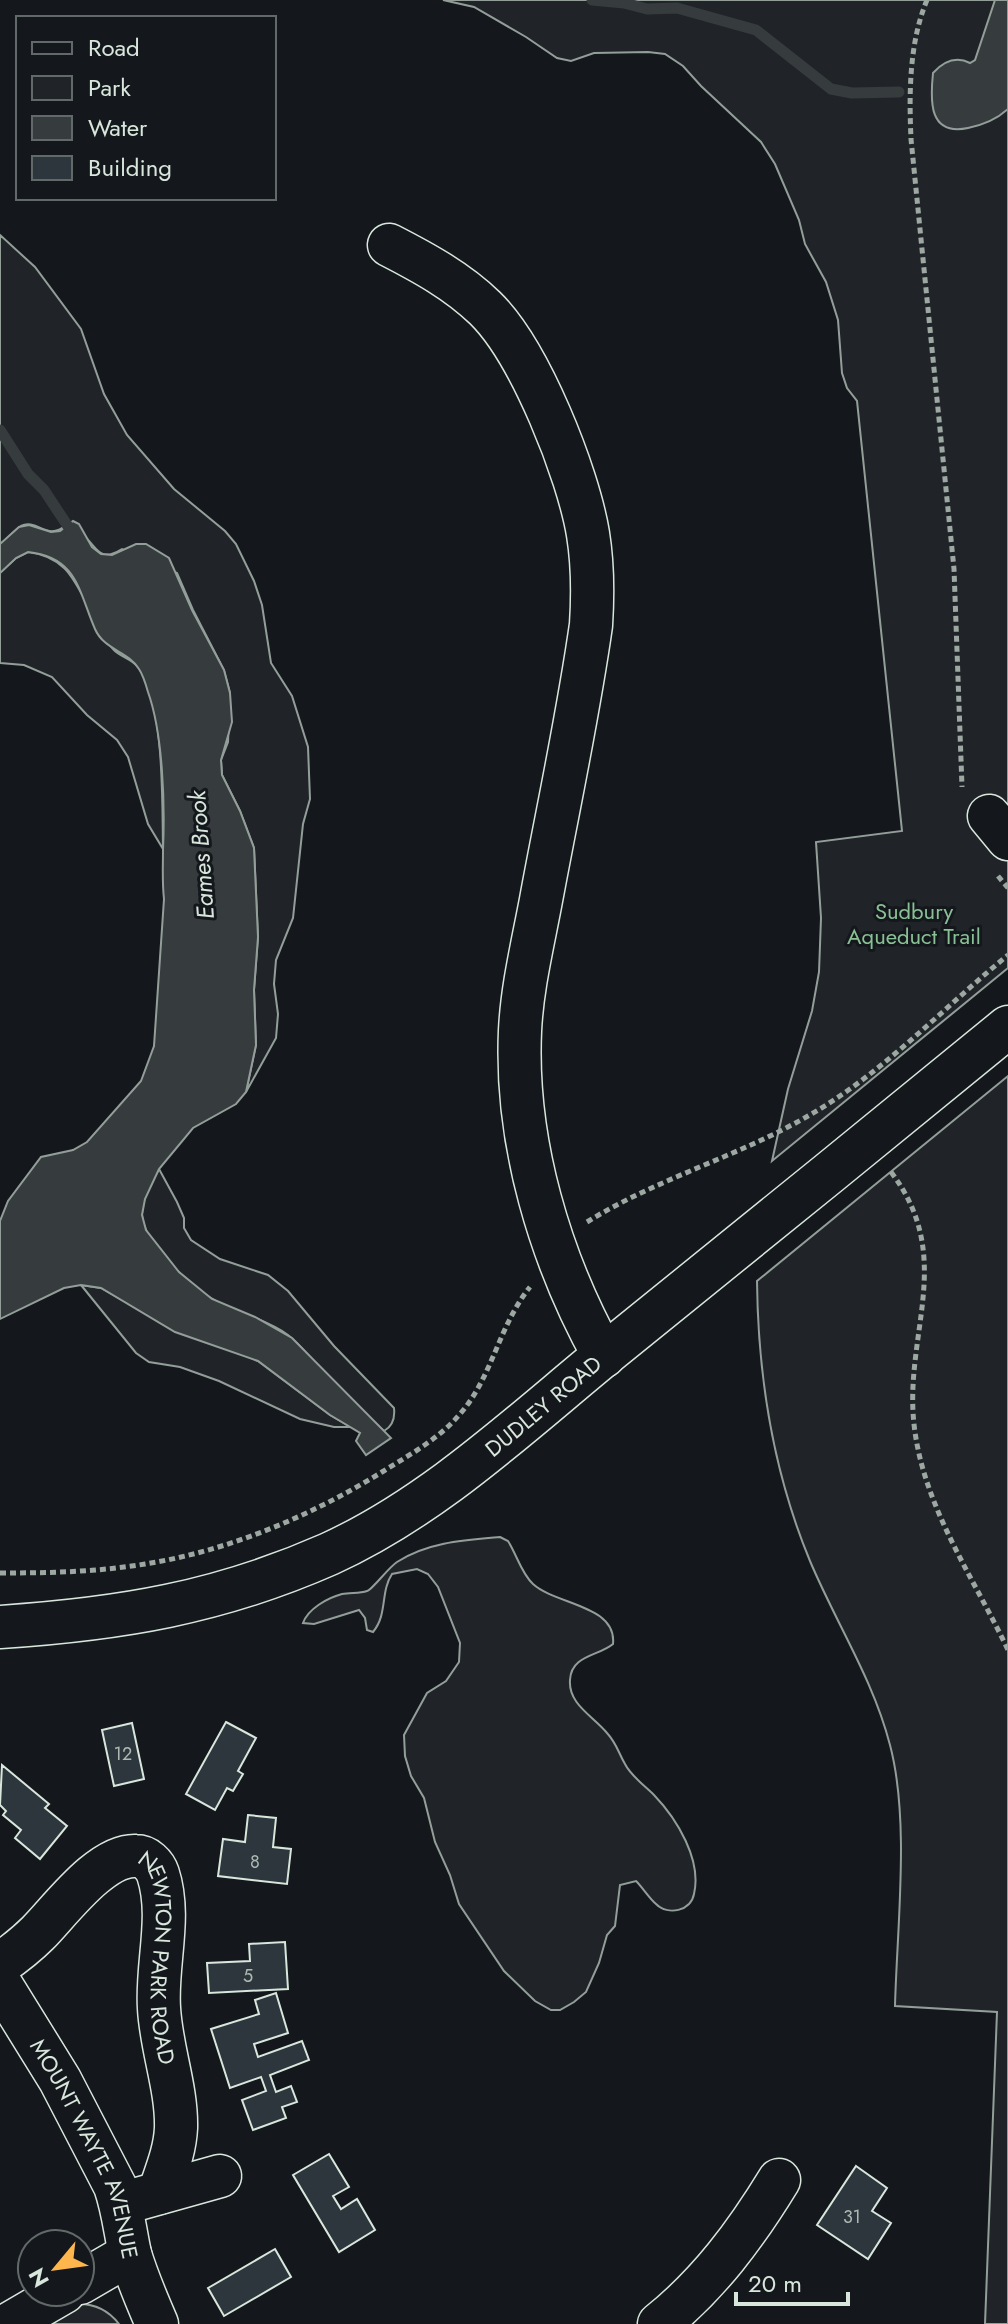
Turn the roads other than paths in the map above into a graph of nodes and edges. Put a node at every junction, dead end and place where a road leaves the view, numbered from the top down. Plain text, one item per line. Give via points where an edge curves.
1 (389, 245) dead end
2 (1008, 1027) edge
3 (604, 1356) junction
4 (0, 1627) edge
5 (0, 1964) edge
6 (0, 1983) edge
7 (220, 2176) dead end
8 (779, 2180) dead end
9 (140, 2198) junction
10 (130, 2254) junction
11 (96, 2274) edge
12 (36, 2308) edge
13 (9, 2324) edge
14 (157, 2324) edge
15 (659, 2324) edge

1 - 3 street via 433,267 501,326 546,407 587,530 593,579 589,638 521,1010 520,1065 544,1210 576,1300
2 - 3 street, DUDLEY ROAD
3 - 4 street, DUDLEY ROAD via 446,1482 330,1553 181,1605
5 - 9 street, NEWTON PARK ROAD via 102,1870 134,1855 154,1866 164,1916 159,2011 176,2128 172,2156
6 - 9 street, MOUNT WAYTE AVENUE via 88,2130
7 - 9 street
8 - 15 street via 748,2230
9 - 10 street, MOUNT WAYTE AVENUE
10 - 11 street
10 - 14 street, MOUNT WAYTE AVENUE
12 - 13 street

